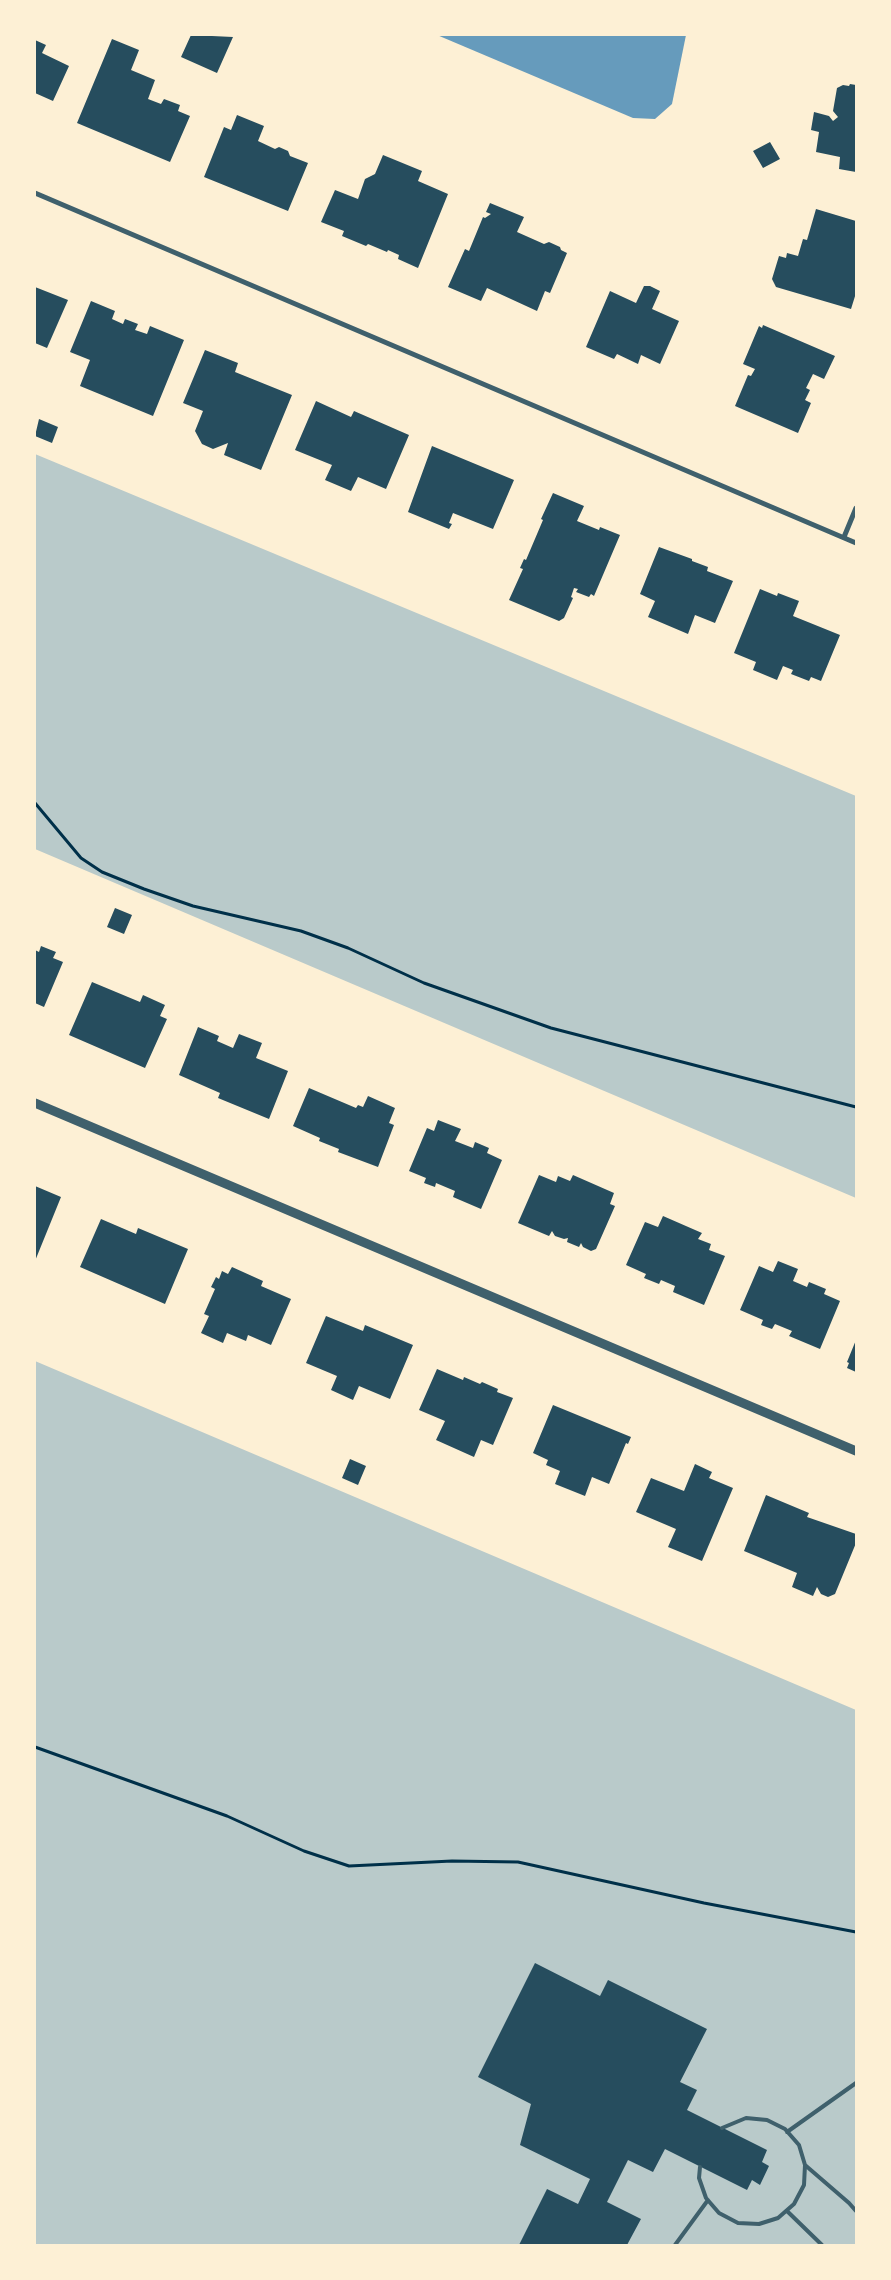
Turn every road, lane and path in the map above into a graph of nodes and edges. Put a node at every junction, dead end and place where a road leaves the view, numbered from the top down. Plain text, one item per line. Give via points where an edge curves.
1 (35, 192) edge
2 (856, 508) edge
3 (844, 538) junction
4 (856, 543) edge
5 (35, 803) edge
6 (35, 1103) edge
7 (856, 1107) edge
8 (856, 1452) edge
9 (35, 1747) edge
10 (856, 1932) edge
11 (856, 2083) edge
12 (722, 2128) dead end
13 (788, 2132) junction
14 (805, 2164) junction
15 (700, 2167) dead end
16 (708, 2200) junction
17 (855, 2209) edge
18 (787, 2211) junction
19 (674, 2245) edge
20 (822, 2245) edge

1 - 3 street
2 - 3 street
3 - 4 street
5 - 7 path via 81,858 102,872 144,889 193,906 301,931 348,948 433,987 551,1028
6 - 8 street
9 - 10 path via 227,1816 304,1851 349,1866 452,1860 518,1862
11 - 13 lane
12 - 13 lane via 746,2118 767,2120
13 - 14 lane via 799,2145
14 - 17 lane
14 - 18 lane via 804,2186
15 - 16 lane via 699,2178
16 - 18 lane via 719,2213 738,2223 759,2224 778,2218
16 - 19 lane
18 - 20 lane

